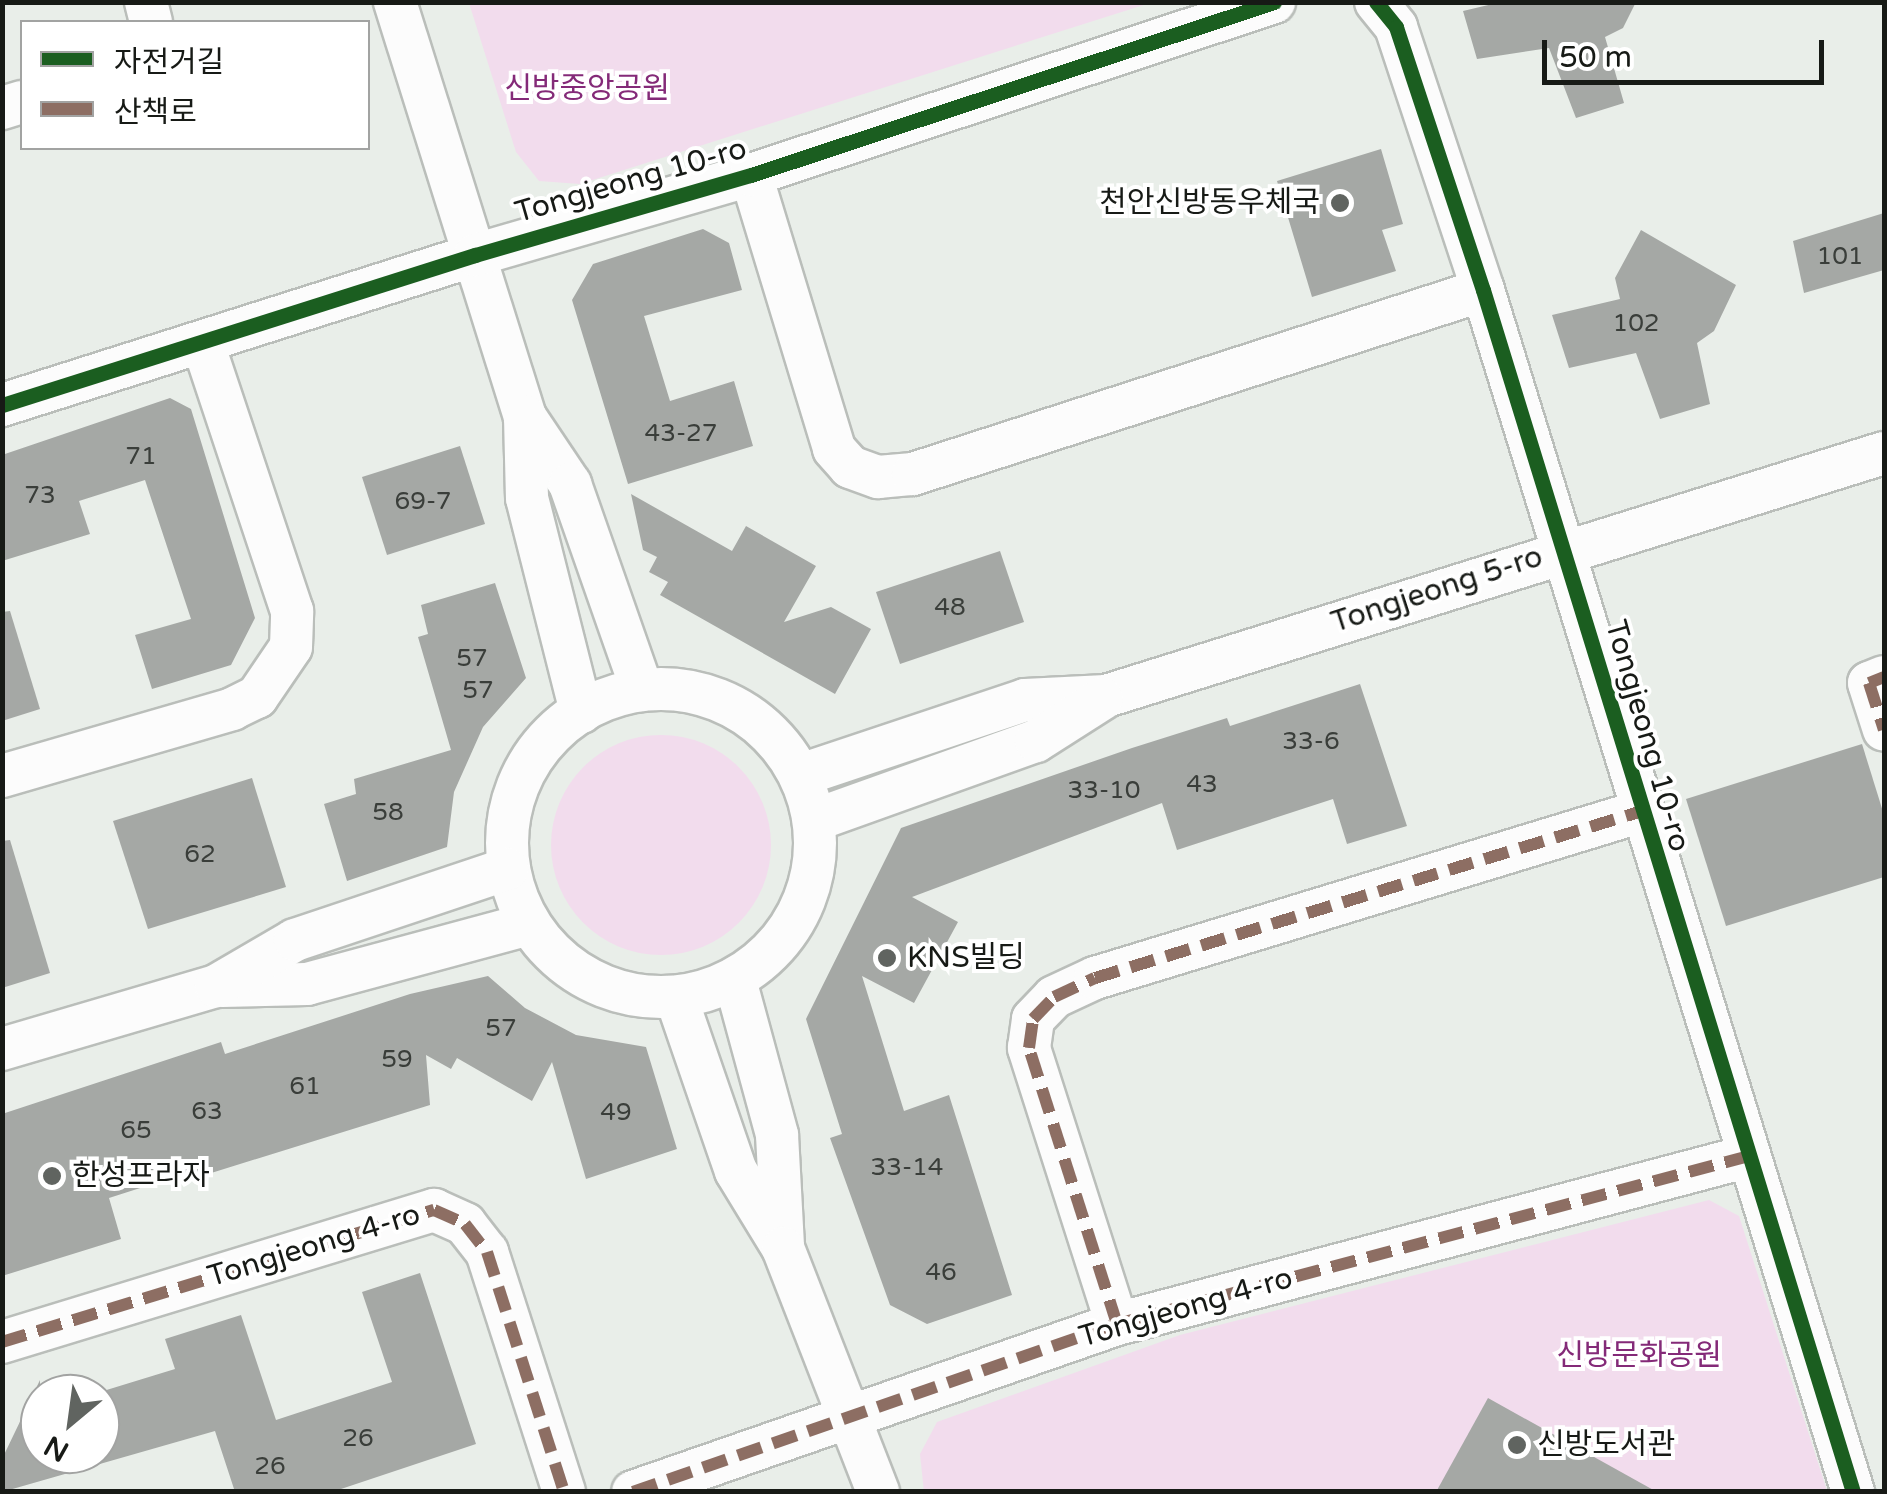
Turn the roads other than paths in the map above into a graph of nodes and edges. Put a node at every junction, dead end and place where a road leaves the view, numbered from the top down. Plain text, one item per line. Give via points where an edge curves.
1 (395, 2) edge
2 (1274, 2) edge
3 (1376, 2) edge
4 (751, 176) junction
5 (474, 255) junction
6 (1483, 290) junction
7 (203, 344) junction
8 (2, 405) edge
9 (525, 417) junction
10 (1884, 453) edge
11 (1564, 550) junction
12 (1884, 678) edge
13 (642, 690) junction
14 (1106, 696) junction
15 (581, 712) junction
16 (1884, 730) edge
17 (801, 775) junction
18 (2, 776) edge
19 (1639, 812) junction
20 (815, 820) junction
21 (507, 869) junction
22 (529, 924) junction
23 (735, 980) junction
24 (216, 986) junction
25 (676, 997) junction
26 (2, 1049) edge
27 (1749, 1156) junction
28 (783, 1248) junction
29 (1118, 1324) junction
30 (2, 1342) edge
31 (846, 1422) junction
32 (564, 1492) edge
33 (632, 1492) edge
34 (878, 1492) edge
35 (1853, 1492) edge

1 - 5 street
2 - 4 street, Tongjeong 10-ro
3 - 6 street, Tongjeong 10-ro via 1396,27
4 - 5 street, Tongjeong 10-ro
4 - 6 street, Tongjeong 10-ro via 834,449 850,467 878,477 913,474
5 - 7 street, Tongjeong 10-ro
5 - 9 street
6 - 11 street, Tongjeong 10-ro
7 - 8 street, Tongjeong 10-ro
7 - 18 street via 292,611 284,661 257,697 232,709
9 - 13 street via 570,484
9 - 15 street via 526,498
10 - 11 street, Tongjeong 5-ro
11 - 14 street, Tongjeong 5-ro
11 - 19 street, Tongjeong 10-ro
12 - 16 street via 1869,683
13 - 15 street via 602,699
13 - 17 street via 706,694 752,718
14 - 17 street via 1025,700
14 - 20 street via 1036,741
15 - 21 street via 558,726 526,764 508,811
17 - 20 street
19 - 27 street, Tongjeong 10-ro
19 - 29 street, Tongjeong 10-ro via 1095,978 1054,997 1033,1020 1029,1048
20 - 23 street via 816,854 803,906 775,949
21 - 22 street
21 - 24 street via 294,940
22 - 24 street via 307,984
22 - 25 street via 548,951 589,981 637,997
23 - 25 street
23 - 28 street via 777,1135
24 - 26 street
25 - 28 street via 736,1171
27 - 29 street, Tongjeong 4-ro
27 - 35 street, Tongjeong 10-ro
28 - 31 street
29 - 31 street, Tongjeong 4-ro
30 - 32 street, Tongjeong 4-ro via 434,1210 465,1224 487,1252
31 - 33 street, Tongjeong 4-ro
31 - 34 street

